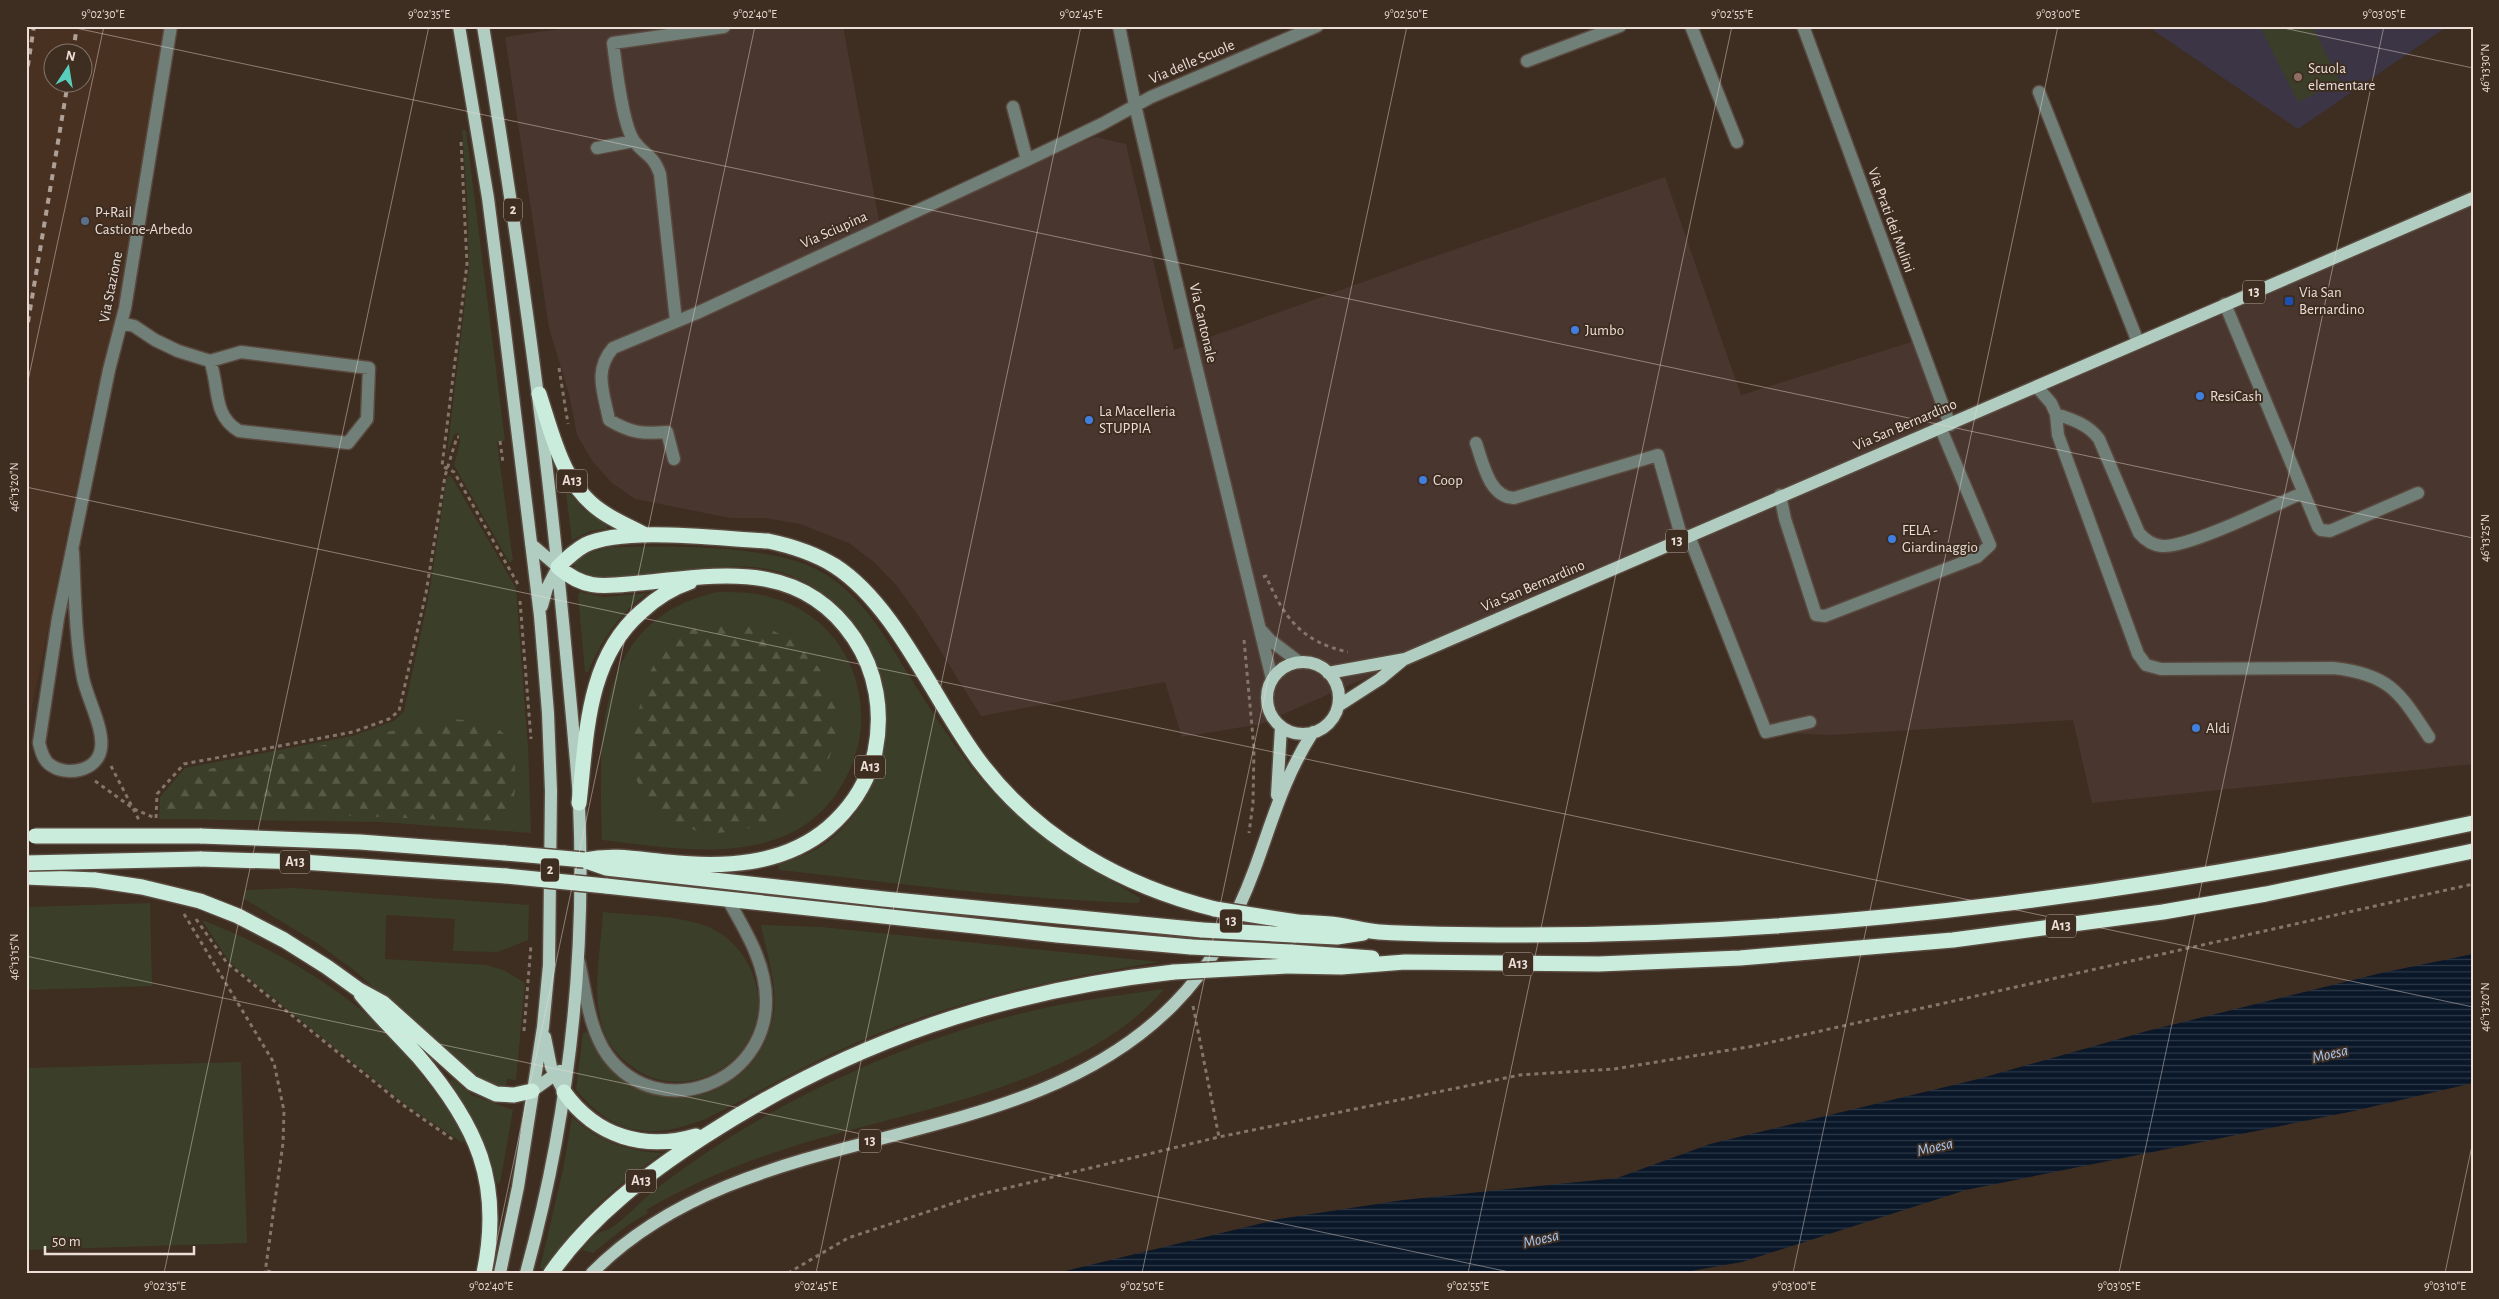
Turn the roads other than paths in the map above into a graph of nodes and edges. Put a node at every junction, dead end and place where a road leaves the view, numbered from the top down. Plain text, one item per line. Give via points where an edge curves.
1 (171, 26) edge
2 (459, 26) edge
3 (483, 26) edge
4 (1119, 26) edge
5 (1317, 26) edge
6 (1620, 26) edge
7 (1691, 26) edge
8 (1803, 26) edge
9 (724, 27) edge
10 (1527, 61) dead end
11 (2039, 92) dead end
12 (1135, 105) junction
13 (1013, 107) dead end
14 (634, 141) junction
15 (1737, 142) dead end
16 (598, 148) dead end
17 (1027, 160) junction
18 (2473, 198) edge
19 (2225, 304) junction
20 (676, 321) junction
21 (121, 323) junction
22 (2138, 342) junction
23 (210, 361) junction
24 (2036, 387) junction
25 (539, 394) junction
26 (2056, 414) junction
27 (1945, 427) junction
28 (1476, 443) dead end
29 (674, 459) dead end
30 (2302, 494) junction
31 (2418, 494) dead end
32 (1780, 495) junction
33 (645, 535) junction
34 (1686, 537) junction
35 (531, 544) junction
36 (73, 552) junction
37 (558, 567) junction
38 (706, 576) junction
39 (540, 616) junction
40 (1259, 627) junction
41 (1405, 659) junction
42 (1299, 662) junction
43 (1328, 673) junction
44 (1272, 679) junction
45 (1338, 706) junction
46 (1810, 722) dead end
47 (1281, 727) junction
48 (1313, 732) junction
49 (2429, 738) dead end
50 (1276, 802) junction
51 (580, 803) junction
52 (2473, 823) edge
53 (26, 836) edge
54 (2473, 851) edge
55 (26, 862) edge
56 (606, 862) junction
57 (26, 877) edge
58 (727, 898) junction
59 (1295, 929) junction
60 (578, 958) junction
61 (1289, 959) junction
62 (358, 990) junction
63 (543, 1027) junction
64 (569, 1056) junction
65 (555, 1076) junction
66 (532, 1092) junction
67 (564, 1092) junction
68 (717, 1129) junction
69 (484, 1273) edge
70 (500, 1273) edge
71 (526, 1273) edge
72 (551, 1273) edge
73 (592, 1273) edge

1 - 21 street, Via Stazione
2 - 35 main road, 2 via 488,198
3 - 25 main road, 2
4 - 12 street, Via Cantonale
5 - 12 street, Via delle Scuole
6 - 10 street
7 - 15 street
8 - 27 street, Via Prati dei Mulini
9 - 14 street via 613,42 627,122
11 - 22 street
12 - 17 street, Via Sciupina
12 - 40 street, Via Cantonale
13 - 17 street
14 - 16 street
14 - 20 street via 656,161 660,174
17 - 20 street, Via Sciupina
18 - 19 main road, Via San Bernardino / 13
19 - 22 main road, Via San Bernardino / 13
19 - 30 street
20 - 29 street, Via Sciupina via 613,348 603,359 601,371 609,420 627,430 645,434 667,432
21 - 23 street via 134,326 170,347
21 - 36 street, Via Stazione via 108,370
22 - 24 main road, Via San Bernardino / 13
23 - 23 street via 216,378 219,410 227,424 239,432 348,443 366,419 369,368 241,352
24 - 26 street via 2051,403
24 - 27 main road, Via San Bernardino / 13
25 - 33 highway, A13 via 560,457 573,482 600,511
25 - 37 main road, 2
26 - 30 street via 2082,423 2094,432 2139,532 2159,546 2187,542
26 - 49 street via 2058,435 2097,546 2138,654 2146,666 2161,669 2355,670 2371,675 2395,691
27 - 32 main road, Via San Bernardino / 13
27 - 32 street, Via Prati dei Mulini via 1990,546 1977,557 1825,616 1816,615
28 - 34 street via 1493,486 1499,495 1506,498 1658,455
30 - 31 street via 2318,527 2330,531
32 - 34 main road, Via San Bernardino / 13
33 - 37 highway, A13 via 596,541 575,551
33 - 59 highway, A13, bridge via 768,542 802,550 835,566 876,604 980,763 1020,808 1062,841 1102,866 1160,892
34 - 41 main road, Via San Bernardino / 13
34 - 46 street via 1766,732
35 - 37 main road, A13
35 - 39 main road, 2
36 - 36 street, Via Stazione via 78,645 101,748 90,765 70,772 48,763 40,744 58,618
37 - 38 highway, A13 via 576,581 602,586
37 - 39 main road, A13 via 547,588
37 - 51 main road, 2
38 - 51 highway, A13 via 684,584 650,604 626,626 607,655 592,702
38 - 56 highway, A13 via 748,575 784,583 822,603 848,629 868,663 878,700 878,734 869,770 854,800 832,824 804,844 769,858 734,864
39 - 63 main road, 2 via 550,791 549,965
40 - 42 street via 1270,640
40 - 44 street, Via Cantonale
41 - 43 main road, Via San Bernardino / 13
41 - 45 main road, Via San Bernardino / 13
42 - 43 main road via 1315,664
42 - 44 main road via 1284,667
43 - 45 main road via 1335,682
44 - 47 main road via 1267,699 1269,710
45 - 48 main road via 1333,718
47 - 48 main road via 1302,734
47 - 50 main road, 13
48 - 50 main road, 13
50 - 73 main road, 13 via 1254,870 1233,919 1208,963 1173,1005 1113,1052 1063,1079 972,1113 798,1162 728,1186 653,1224
51 - 60 main road, 2
52 - 59 highway, A13 via 2172,881 1934,913 1631,933 1377,932 1337,937
53 - 56 highway, A13, bridge via 200,836 360,842
54 - 61 highway, A13 via 2163,912 1953,940 1740,958 1607,964 1405,962 1344,954
55 - 58 highway, A13, bridge via 200,859 302,862 506,876
56 - 59 highway, A13, bridge via 884,899 1202,930
57 - 62 highway, bridge via 120,883 238,916 284,940
58 - 60 street via 752,944 761,969 765,986 765,1016 761,1032 746,1058 734,1070 707,1086 670,1090 652,1086 622,1070 609,1057 594,1028
58 - 61 highway, A13, bridge
60 - 64 main road, 2
61 - 68 highway, A13, bridge via 1063,988 950,1017 834,1063
62 - 66 highway via 383,1004 472,1083 496,1094
62 - 69 highway via 418,1056 468,1127 483,1162 492,1209
63 - 65 main road, A13 via 548,1058
63 - 66 main road, 2
64 - 65 main road
64 - 67 main road, 2
65 - 66 main road
65 - 67 main road, A13
66 - 70 main road, 2 via 511,1226
67 - 68 highway, A13 via 585,1116 600,1127 634,1141 671,1142
67 - 71 main road, 2 via 551,1171
68 - 72 highway, A13 via 676,1155 618,1200 574,1243

